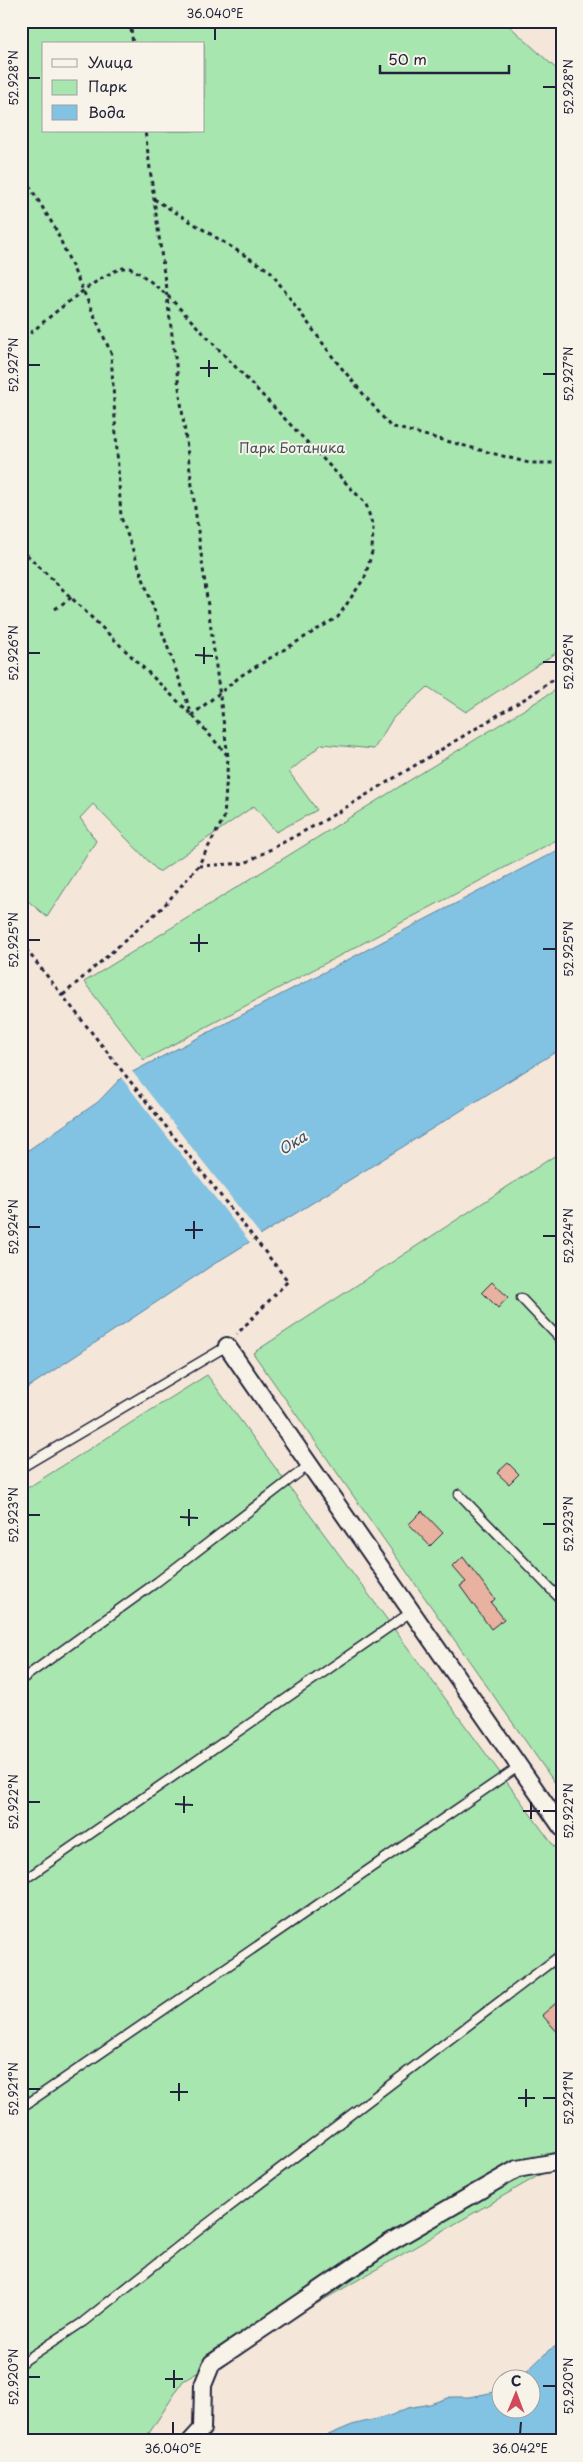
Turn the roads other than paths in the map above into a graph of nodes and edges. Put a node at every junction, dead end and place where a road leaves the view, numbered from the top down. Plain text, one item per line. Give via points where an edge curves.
1 (521, 1298) dead end
2 (562, 1341) edge
3 (227, 1346) joint
4 (309, 1465) junction
5 (21, 1468) edge
6 (459, 1494) dead end
7 (562, 1601) edge
8 (411, 1612) junction
9 (21, 1680) edge
10 (518, 1766) junction
11 (562, 1828) edge
12 (21, 1882) edge
13 (562, 1954) edge
14 (21, 2108) edge
15 (562, 2162) edge
16 (21, 2363) edge
17 (191, 2441) edge

1 - 2 lane
3 - 4 street
3 - 5 lane
4 - 8 street
4 - 9 lane via 157,1582
6 - 7 lane
8 - 10 street
8 - 12 lane
10 - 11 street
10 - 14 lane
13 - 16 lane via 198,2230 83,2322
15 - 17 street via 517,2169 387,2244 212,2363 203,2385 202,2429

